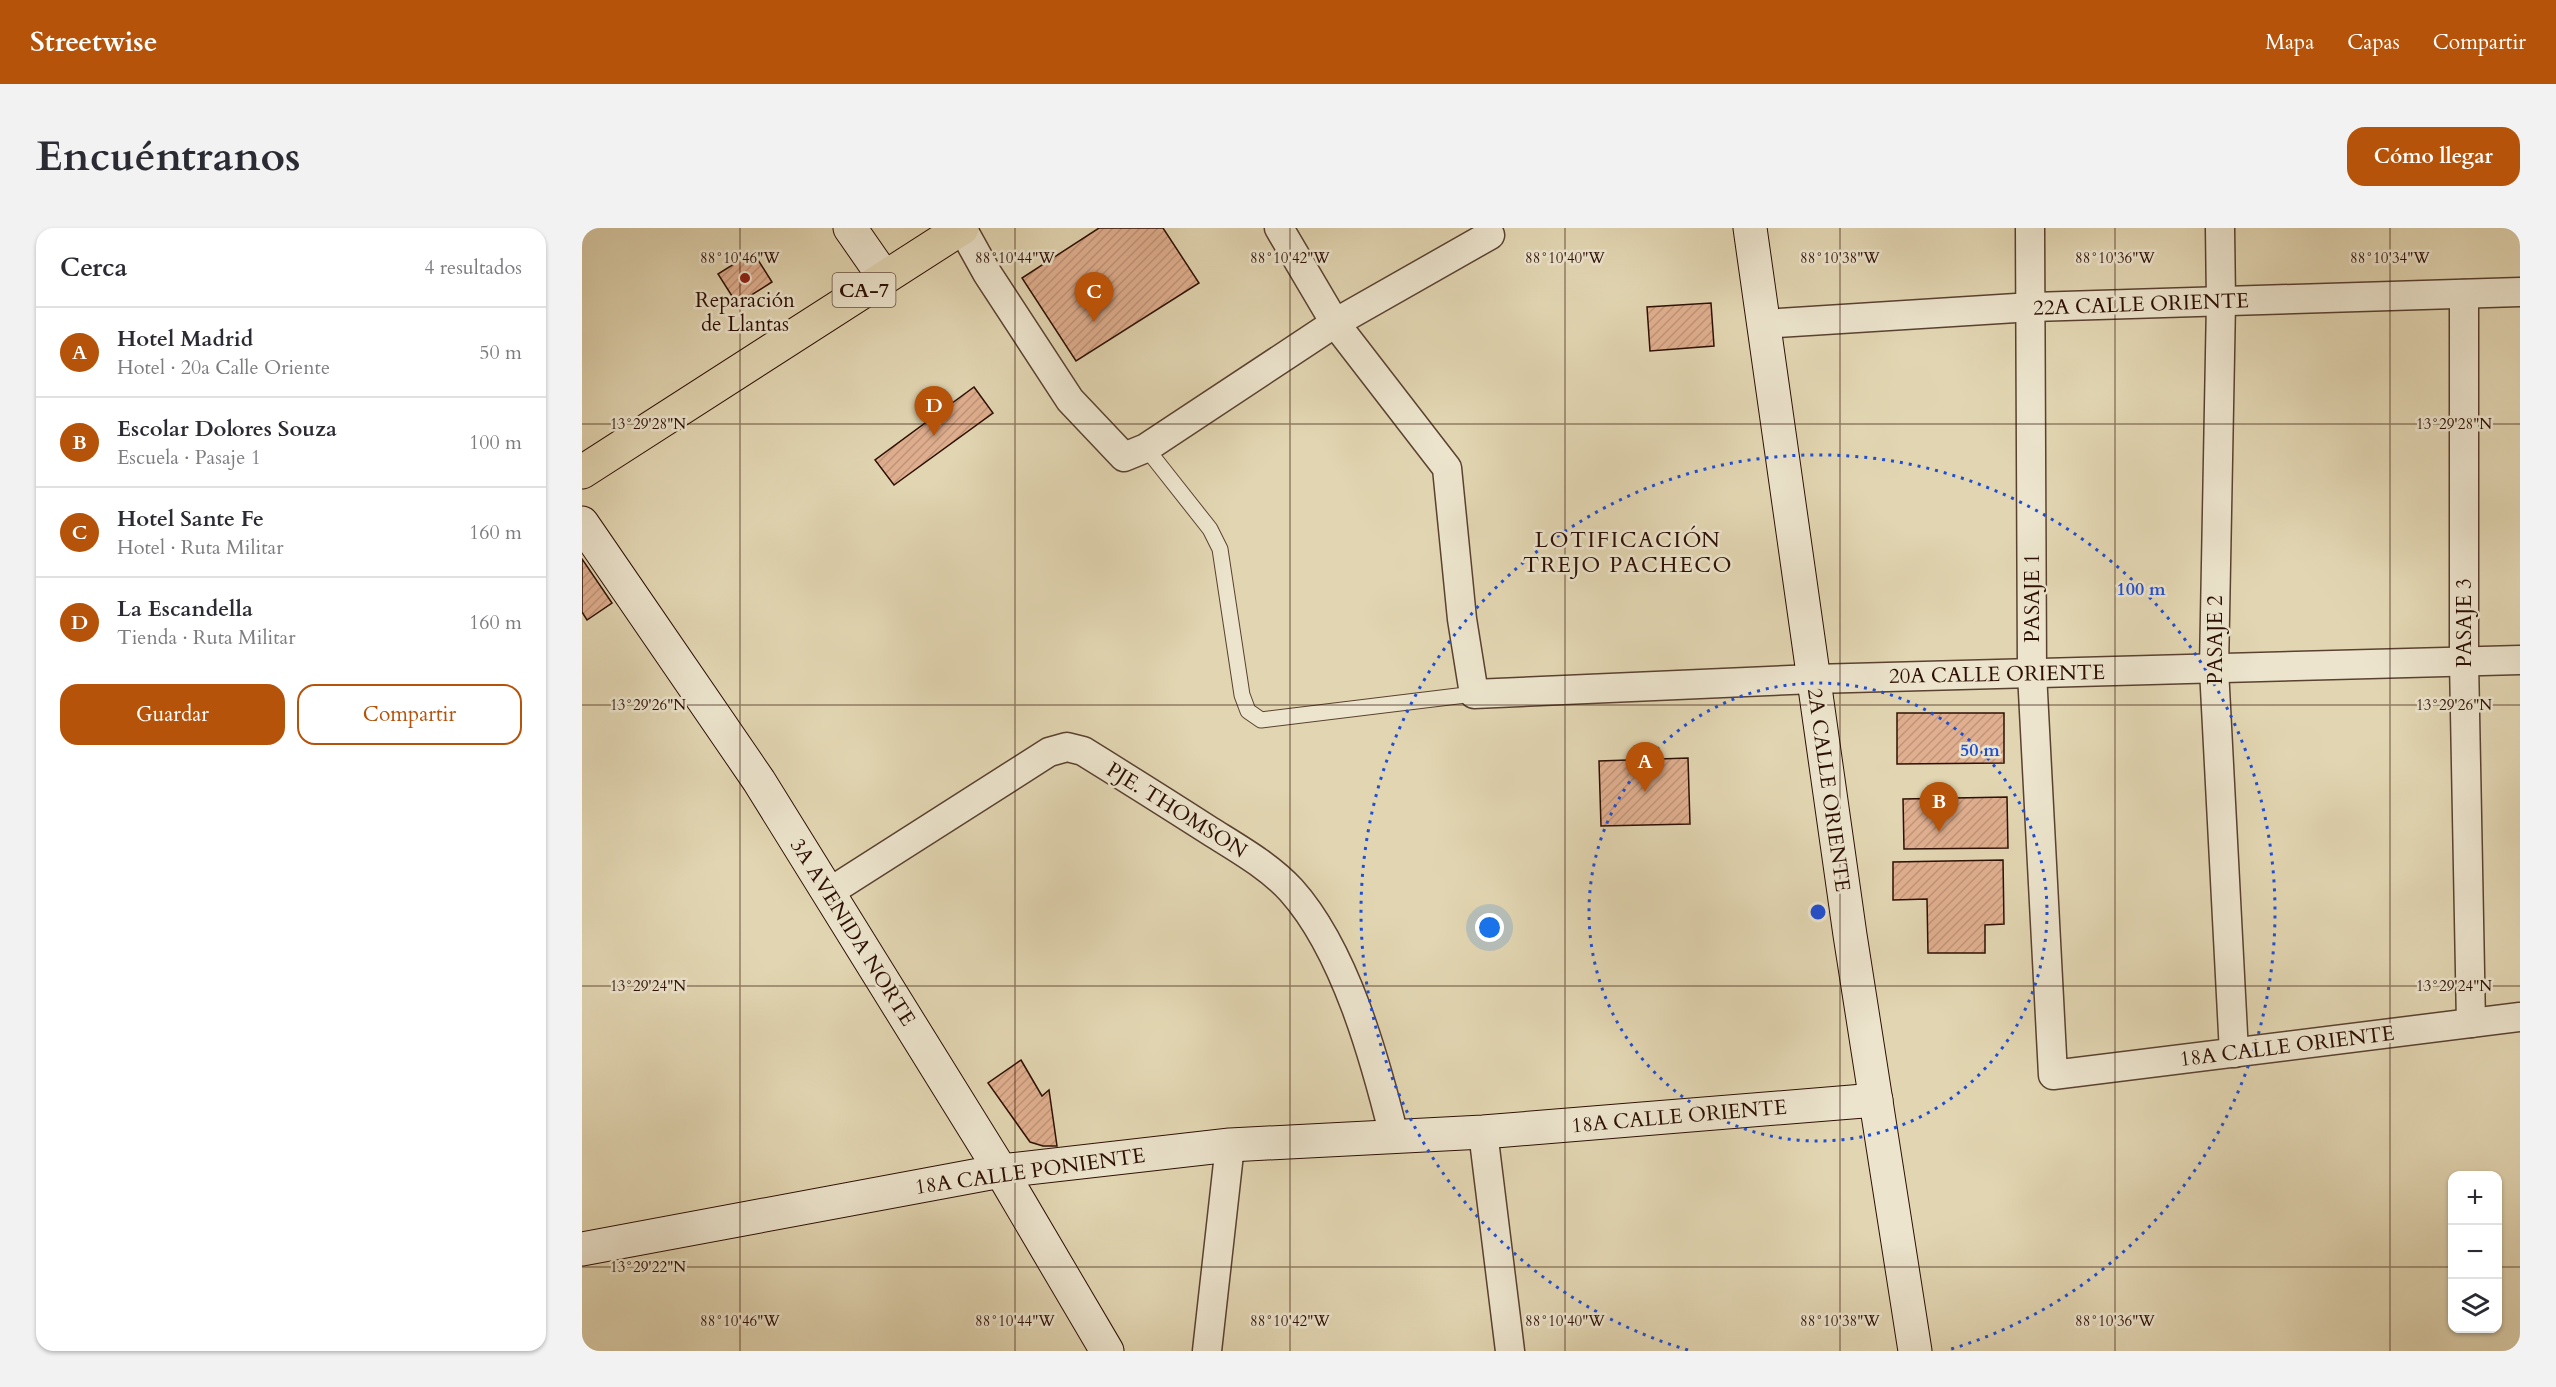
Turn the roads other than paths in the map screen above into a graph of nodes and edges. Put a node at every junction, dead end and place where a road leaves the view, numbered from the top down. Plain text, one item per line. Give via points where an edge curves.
1 (850, 228) edge
2 (962, 228) edge
3 (1279, 228) edge
4 (1750, 228) edge
5 (2030, 228) edge
6 (2220, 228) edge
7 (1490, 235) dead end
8 (884, 277) junction
9 (2520, 292) edge
10 (2464, 294) junction
11 (2221, 302) junction
12 (2032, 307) junction
13 (1335, 323) junction
14 (1763, 324) junction
15 (1146, 448) junction
16 (582, 472) edge
17 (582, 524) edge
18 (2520, 660) edge
19 (2464, 661) junction
20 (2214, 669) junction
21 (2032, 673) junction
22 (1814, 679) junction
23 (1474, 694) junction
24 (828, 893) junction
25 (2520, 1017) edge
26 (2471, 1023) junction
27 (2234, 1053) junction
28 (2053, 1075) joint
29 (1876, 1100) junction
30 (1483, 1132) junction
31 (1394, 1136) junction
32 (1230, 1145) junction
33 (1001, 1171) junction
34 (582, 1249) edge
35 (582, 1264) edge
36 (1107, 1351) edge
37 (1207, 1351) edge
38 (1510, 1351) edge
39 (1915, 1351) edge

1 - 8 street
2 - 8 main road, CA-7
2 - 15 street via 1070,400 1124,457
3 - 13 street
4 - 14 street, 2A CALLE ORIENTE
5 - 12 street, PASAJE 1
6 - 11 street, PASAJE 2
7 - 13 street
8 - 16 main road, CA-7
9 - 10 street, 22A CALLE ORIENTE
10 - 11 street, 22A CALLE ORIENTE
10 - 19 street, PASAJE 3
11 - 12 street, 22A CALLE ORIENTE
11 - 20 street, PASAJE 2
12 - 14 street, 22A CALLE ORIENTE
12 - 21 street, PASAJE 1
13 - 15 street
13 - 23 street via 1447,468 1462,619
14 - 22 street, 2A CALLE ORIENTE
15 - 23 lane via 1220,549 1242,695 1248,711 1262,720
17 - 24 street, 3A AVENIDA NORTE via 759,781
18 - 19 street, 20A CALLE ORIENTE
19 - 20 street, 20A CALLE ORIENTE
19 - 26 street, PASAJE 3
20 - 21 street, 20A CALLE ORIENTE
20 - 27 street, PASAJE 2
21 - 22 street, 20A CALLE ORIENTE
21 - 28 street, PASAJE 1
22 - 23 street, 20A CALLE ORIENTE
22 - 29 street, 2A CALLE ORIENTE
24 - 31 street, PJE. THOMSON via 1049,752 1067,747 1083,751 1252,857 1291,889 1316,924 1347,985 1378,1073
24 - 33 street, 3A AVENIDA NORTE
25 - 26 street, 18A CALLE ORIENTE
26 - 27 street, 18A CALLE ORIENTE
27 - 28 street, 18A CALLE ORIENTE
29 - 30 street, 18A CALLE ORIENTE
29 - 39 street, 2A CALLE ORIENTE
30 - 31 street, 18A CALLE PONIENTE
30 - 38 street
31 - 32 street, 18A CALLE PONIENTE
32 - 33 street, 18A CALLE PONIENTE
32 - 37 street
33 - 34 street, 18A CALLE PONIENTE
33 - 36 street, 3A AVENIDA NORTE
34 - 35 street

